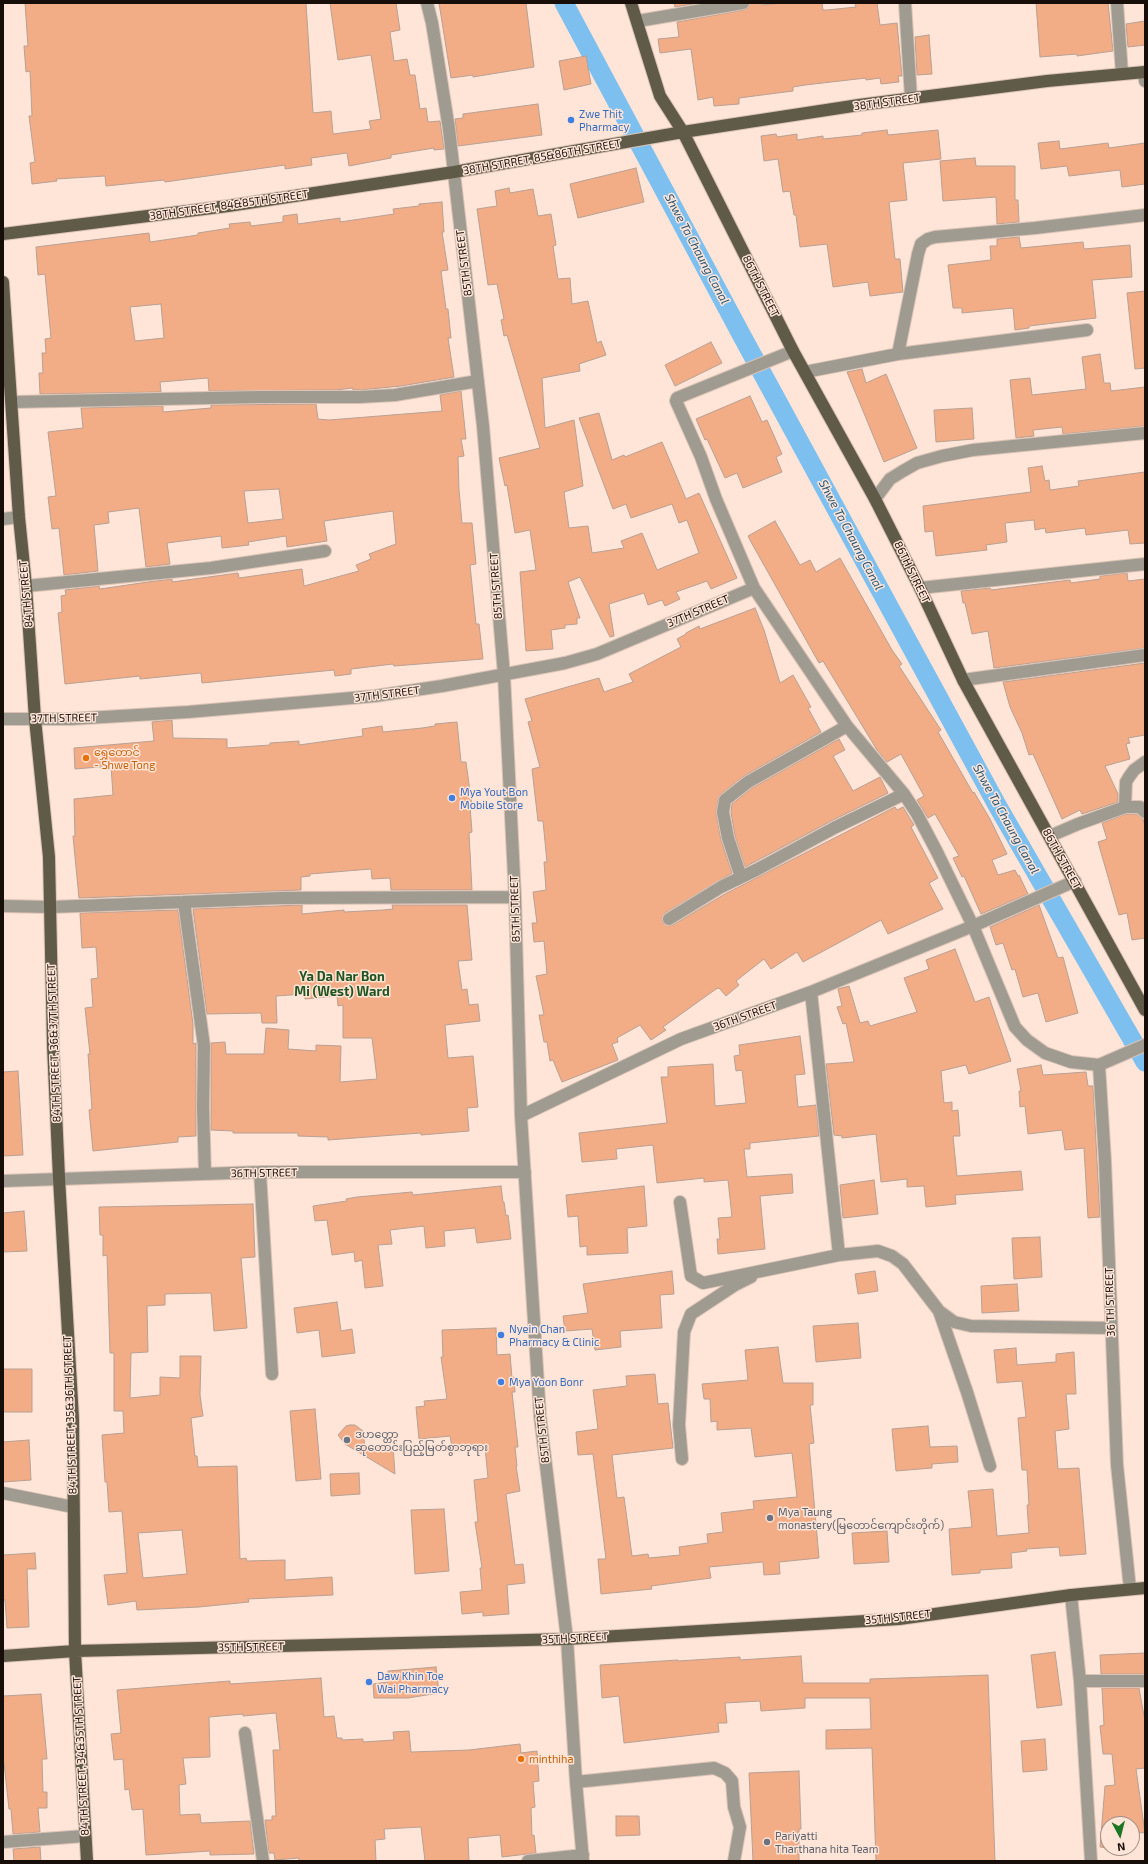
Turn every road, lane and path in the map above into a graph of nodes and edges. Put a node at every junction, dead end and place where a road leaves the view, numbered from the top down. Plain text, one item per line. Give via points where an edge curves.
1 (427, 3) edge
2 (631, 3) edge
3 (743, 3) edge
4 (905, 3) edge
5 (1118, 3) edge
6 (638, 21) junction
7 (1122, 74) junction
8 (1145, 75) edge
9 (911, 98) junction
10 (683, 132) junction
11 (630, 142) joint
12 (454, 172) junction
13 (1145, 215) edge
14 (3, 234) edge
15 (3, 282) edge
16 (1087, 330) dead end
17 (793, 350) junction
18 (898, 354) junction
19 (805, 372) junction
20 (478, 381) junction
21 (12, 402) junction
22 (1145, 434) edge
23 (875, 499) junction
24 (19, 517) junction
25 (3, 519) edge
26 (325, 551) dead end
27 (1145, 564) edge
28 (26, 586) junction
29 (754, 588) junction
30 (920, 588) junction
31 (1145, 655) edge
32 (504, 675) junction
33 (963, 680) junction
34 (3, 719) edge
35 (35, 719) junction
36 (848, 726) junction
37 (1145, 762) edge
38 (904, 794) junction
39 (1125, 807) junction
40 (1145, 812) edge
41 (1050, 836) junction
42 (741, 877) junction
43 (1075, 881) junction
44 (515, 897) junction
45 (184, 902) junction
46 (3, 906) edge
47 (51, 907) junction
48 (669, 919) dead end
49 (973, 926) junction
50 (811, 992) junction
51 (1145, 1010) edge
52 (1145, 1045) edge
53 (1099, 1066) junction
54 (521, 1116) junction
55 (260, 1172) junction
56 (525, 1172) junction
57 (206, 1174) junction
58 (58, 1178) junction
59 (3, 1181) edge
60 (680, 1202) dead end
61 (839, 1256) junction
62 (796, 1264) junction
63 (939, 1311) junction
64 (1111, 1328) junction
65 (272, 1374) dead end
66 (682, 1459) dead end
67 (990, 1466) dead end
68 (3, 1493) edge
69 (73, 1507) junction
70 (1145, 1588) edge
71 (1130, 1589) junction
72 (1071, 1595) junction
73 (567, 1639) junction
74 (75, 1651) junction
75 (3, 1656) edge
76 (1080, 1681) junction
77 (1145, 1681) edge
78 (245, 1733) dead end
79 (576, 1782) junction
80 (85, 1836) junction
81 (3, 1842) edge
82 (583, 1858) edge
83 (87, 1861) edge
84 (263, 1861) edge
85 (528, 1861) edge
86 (734, 1861) edge
87 (1092, 1861) edge

1 - 12 street, 85TH STREET via 450,129
2 - 6 main road, 86TH STREET
3 - 6 street
4 - 9 street
5 - 7 street
6 - 10 main road, 86TH STREET via 660,96
7 - 8 main road, 38TH STREET
7 - 9 main road, 38TH STREET
9 - 10 main road, 38TH STREET
10 - 11 main road, 38TH STREET
10 - 17 main road, 86TH STREET
11 - 12 main road, 38TH STRRET, 85&86TH STREET
12 - 14 main road, 38TH STREET, 84&85TH STREET via 228,206
12 - 20 street, 85TH STREET
13 - 18 street via 928,239 921,244 918,254
15 - 21 main road, 84TH STREET
16 - 18 street
17 - 19 main road, 86TH STREET
17 - 29 street via 677,398 676,401 702,457 716,499
18 - 19 street
19 - 23 main road, 86TH STREET
20 - 21 street via 360,397
20 - 32 street, 85TH STREET
21 - 24 main road, 84TH STREET
22 - 23 street via 973,450 942,456 917,463 890,479
23 - 30 main road, 86TH STREET
24 - 25 street
24 - 28 main road, 84TH STREET
26 - 28 street via 211,568
27 - 30 street
28 - 35 main road, 84TH STREET
29 - 32 street, 37TH STREET via 597,654
29 - 36 street
30 - 33 main road, 86TH STREET
31 - 33 street
32 - 35 street, 37TH STREET via 442,686 311,702 127,717
32 - 44 street, 85TH STREET
33 - 41 main road, 86TH STREET
34 - 35 street, 37TH STREET
35 - 47 main road, 84TH STREET via 49,857
36 - 38 street
36 - 42 street via 748,782 725,800 722,812 732,856
37 - 39 street via 1128,777
38 - 42 street
38 - 49 street via 937,852
39 - 40 street via 1140,807
39 - 41 street
41 - 43 main road, 86TH STREET
42 - 48 street
43 - 49 street, 36TH STREET
43 - 51 main road, 86TH STREET
44 - 45 street via 281,898
44 - 54 street, 85TH STREET
45 - 47 street
45 - 57 street via 204,1046
46 - 47 street
47 - 58 main road, 84TH STREET, 36&37TH STREET
49 - 50 street, 36TH STREET
49 - 53 street via 1015,1027 1045,1053 1071,1062
50 - 54 street, 36TH STREET via 681,1039
50 - 61 street
52 - 53 street
53 - 64 street, 36 TH STREET
54 - 56 street, 85TH STREET
55 - 56 street, 36TH STREET
55 - 57 street, 36TH STREET
55 - 65 street
56 - 73 street, 85TH STREET via 540,1416
57 - 58 street, 36TH STREET
58 - 59 street, 36TH STREET
58 - 69 main road, 84TH STREET, 35&36TH STREET via 72,1419
60 - 62 street via 691,1276 703,1283
61 - 62 street
61 - 63 street via 878,1251 892,1256 904,1264
62 - 66 street via 759,1273 690,1314 684,1332 680,1426
63 - 64 street via 954,1322 972,1326
63 - 67 street
64 - 71 street, 36 TH STREET via 1117,1465
68 - 69 street
69 - 74 main road, 84TH STREET, 35&36TH STREET
70 - 71 main road, 35TH STREET
71 - 72 main road, 35TH STREET
72 - 73 main road, 35TH STREET via 899,1619
72 - 76 street
73 - 74 main road, 35TH STREET
73 - 79 street, 85TH STREET
74 - 75 main road, 35TH STREET
74 - 80 main road, 84TH STREET, 34&35TH STREET
76 - 77 street
76 - 87 street
78 - 84 street
79 - 82 street, 85TH STREET
79 - 86 street via 714,1768 725,1773 732,1781 734,1807 740,1827
80 - 81 street
80 - 83 main road, 84TH STREET, 34&35TH STREET
82 - 85 street

